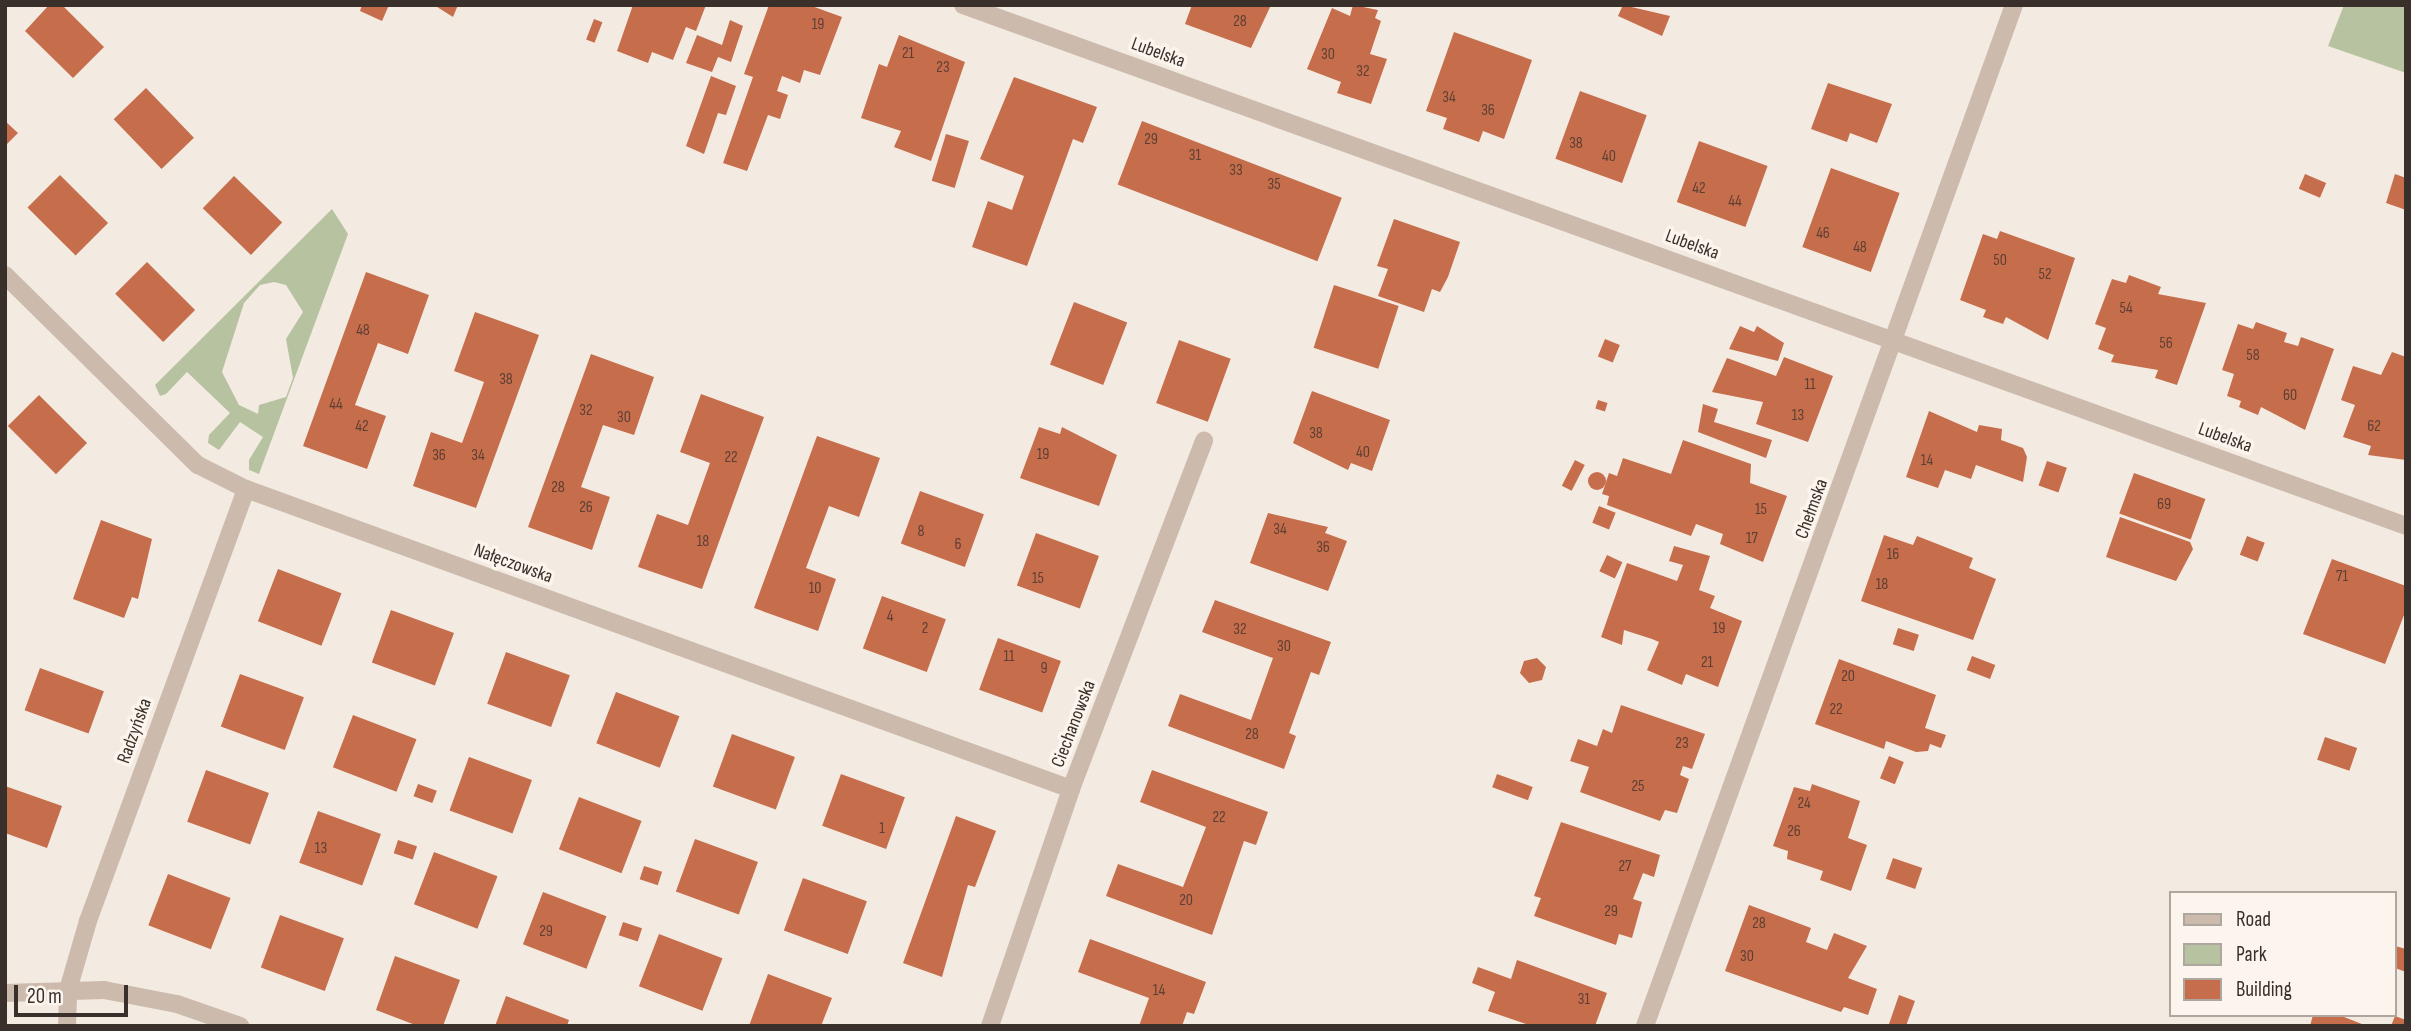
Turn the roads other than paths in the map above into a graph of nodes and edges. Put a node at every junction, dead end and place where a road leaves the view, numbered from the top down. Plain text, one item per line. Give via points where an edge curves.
1 (963, 5) edge
2 (2014, 5) edge
3 (5, 275) edge
4 (1895, 340) junction
5 (1204, 441) dead end
6 (246, 489) junction
7 (2406, 526) edge
8 (1071, 789) junction
9 (68, 990) junction
10 (5, 993) edge
11 (67, 1026) edge
12 (240, 1026) edge
13 (990, 1026) edge
14 (1645, 1026) edge

1 - 4 street, Lubelska
2 - 4 street, Chełmska
3 - 6 street, Nałęczowska via 198,465
4 - 7 street, Lubelska
4 - 14 street, Chełmska
5 - 8 street, Ciechanowska
6 - 8 street, Nałęczowska
6 - 9 street, Radzyńska
8 - 13 street, Ciechanowska
9 - 10 street
9 - 11 street, Radzyńska
9 - 12 street via 139,996

